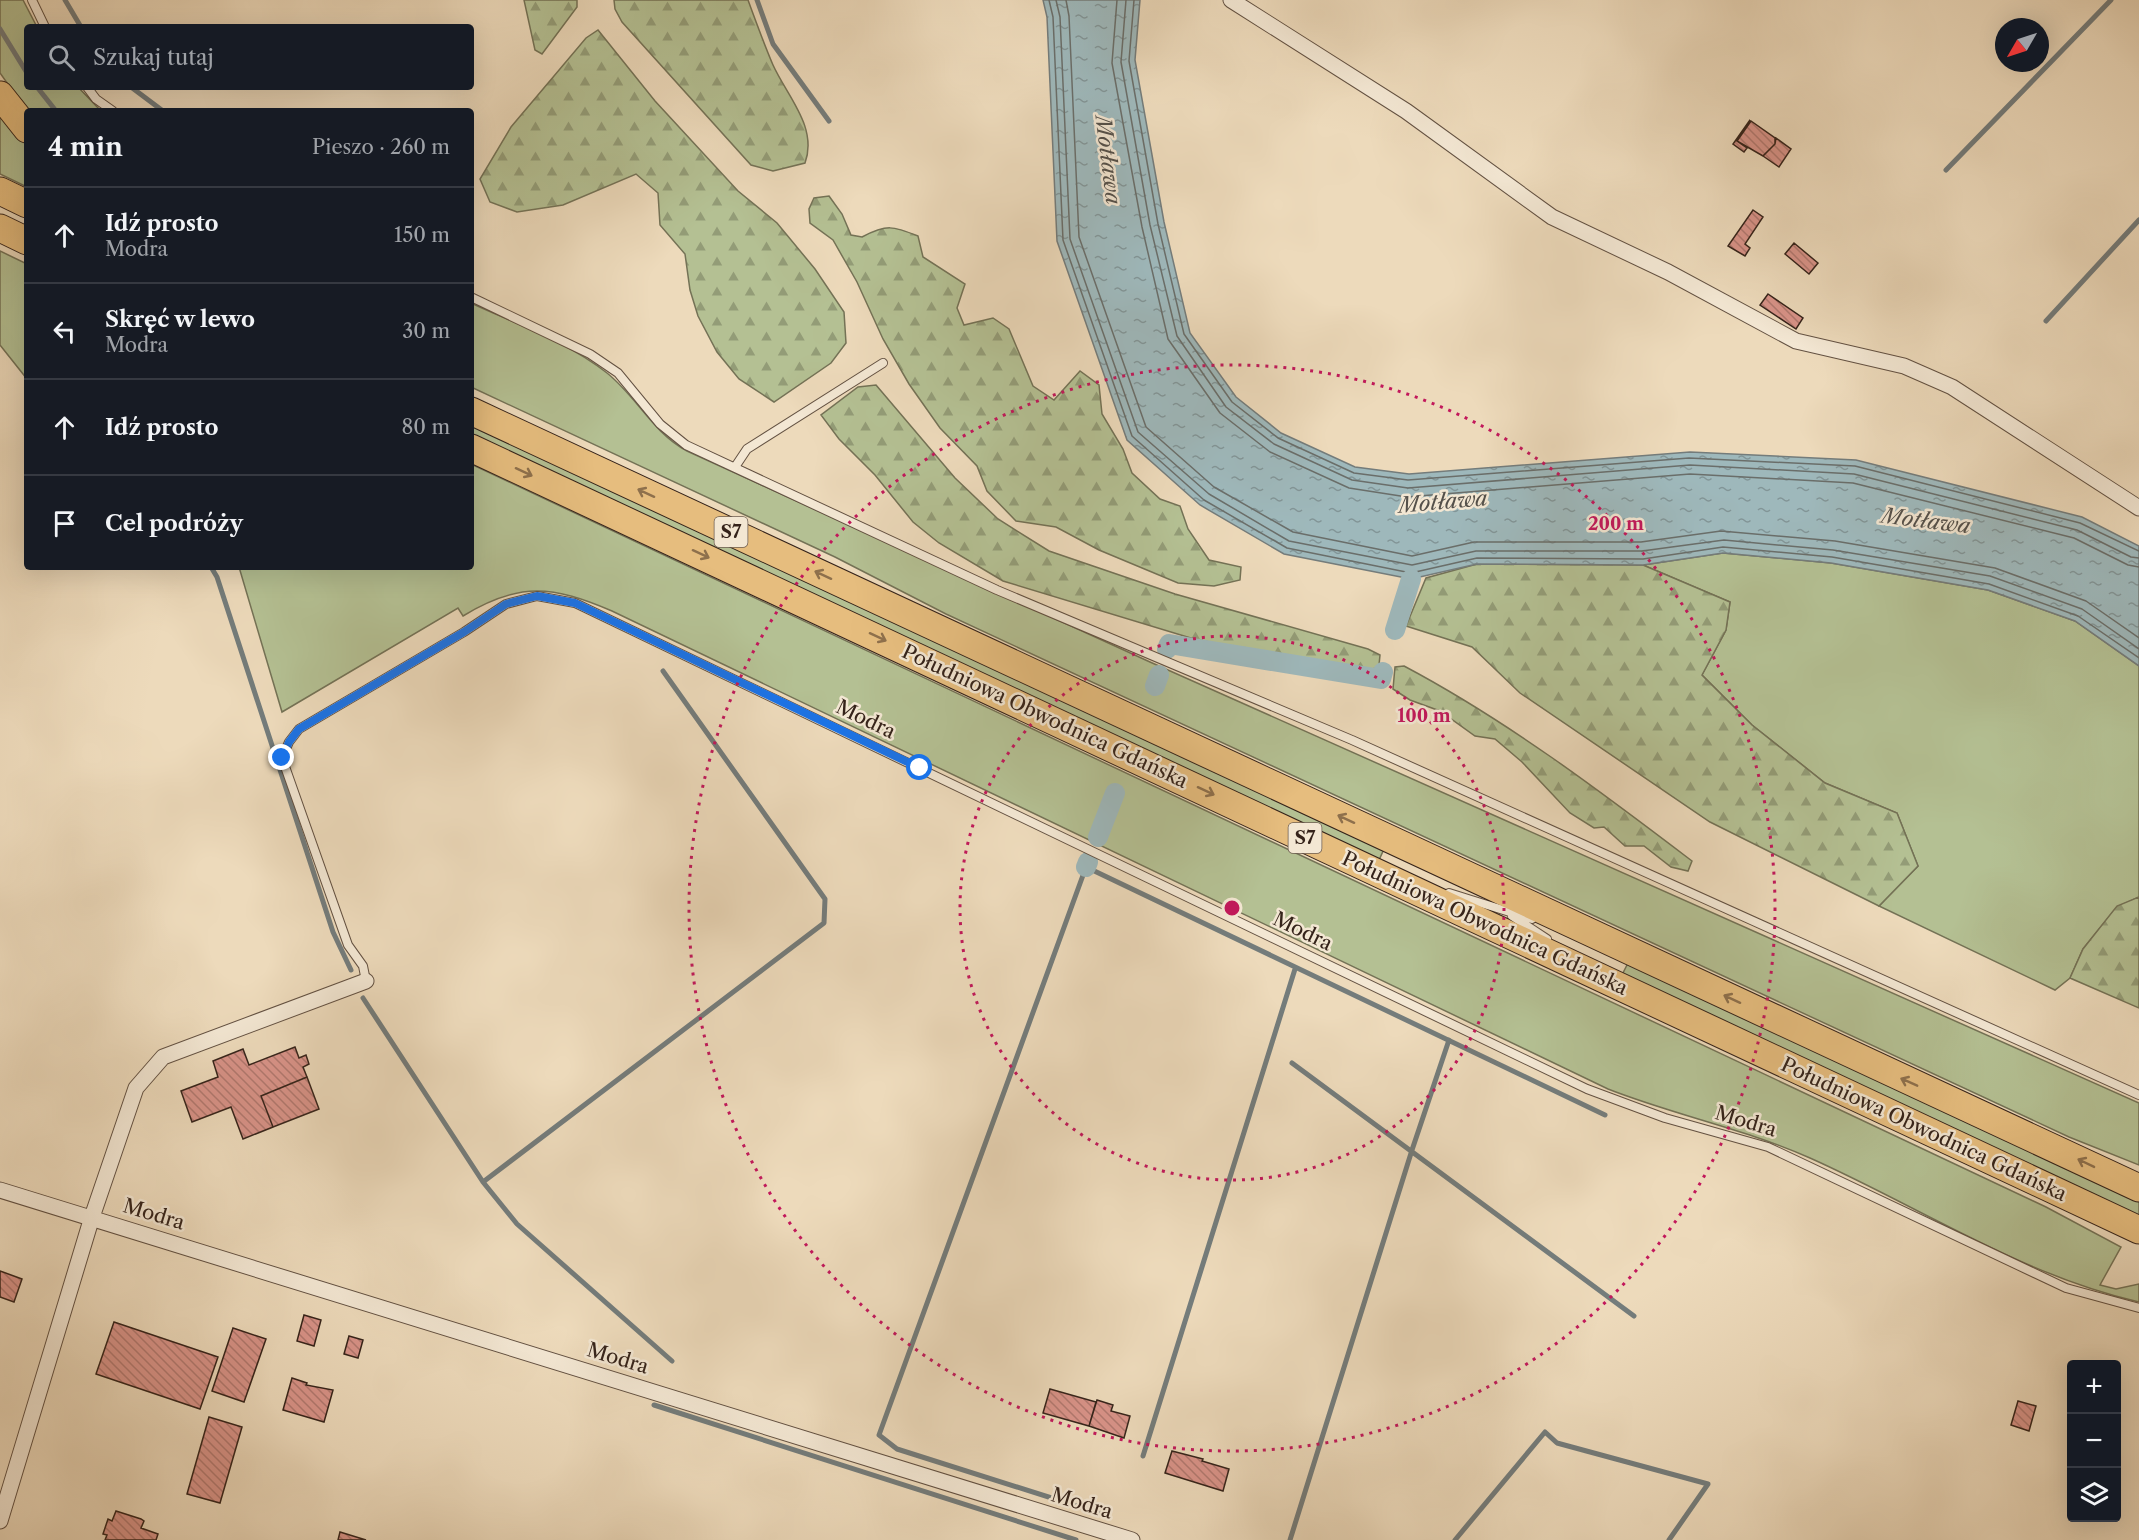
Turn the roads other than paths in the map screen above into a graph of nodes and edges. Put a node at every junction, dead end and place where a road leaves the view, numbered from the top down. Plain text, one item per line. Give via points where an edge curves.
1 (32, 0) edge
2 (1231, 0) edge
3 (44, 24) edge
4 (89, 90) edge
5 (0, 94) edge
6 (109, 108) edge
7 (24, 125) edge
8 (0, 191) edge
9 (24, 203) edge
10 (0, 228) edge
11 (24, 240) edge
12 (474, 298) edge
13 (883, 363) dead end
14 (474, 412) edge
15 (474, 449) edge
16 (735, 467) junction
17 (2139, 508) edge
18 (1389, 839) junction
19 (1374, 870) junction
20 (1455, 880) dead end
21 (1427, 886) dead end
22 (1438, 890) dead end
23 (1473, 891) dead end
24 (1502, 909) junction
25 (1545, 924) dead end
26 (1556, 927) dead end
27 (1633, 953) junction
28 (366, 981) joint
29 (1617, 985) junction
30 (2139, 1095) edge
31 (2139, 1188) edge
32 (0, 1190) edge
33 (92, 1217) junction
34 (2139, 1230) edge
35 (2139, 1308) edge
36 (0, 1521) edge
37 (1131, 1540) edge

1 - 3 lane
2 - 17 street via 1406,111 1552,217 1668,272 1796,341 1904,366 1952,387
4 - 6 lane
5 - 7 highway
8 - 9 highway
10 - 11 highway
12 - 16 lane via 590,354 618,373 660,424 686,445
13 - 16 lane via 747,448
18 -> 14 highway, Południowa Obwodnica Gdańska / S7
15 -> 19 highway, Południowa Obwodnica Gdańska / S7
16 - 30 lane via 997,590 1352,740
18 - 20 lane
18 - 27 highway, Południowa Obwodnica Gdańska / S7
19 - 21 lane
19 - 29 highway, Południowa Obwodnica Gdańska / S7
22 - 24 lane
23 - 24 lane
24 - 25 lane
24 - 29 lane
26 - 27 lane
31 -> 27 highway, Południowa Obwodnica Gdańska / S7
28 - 33 street, Modra via 163,1057 136,1088
28 - 35 lane, Modra via 363,966 348,945 282,758 289,742 299,729 506,604 537,596 575,603 1587,1089 1665,1118 1768,1148 2066,1288
29 - 34 highway, Południowa Obwodnica Gdańska / S7
32 - 33 street
33 - 36 street, Modra
33 - 37 street, Modra

